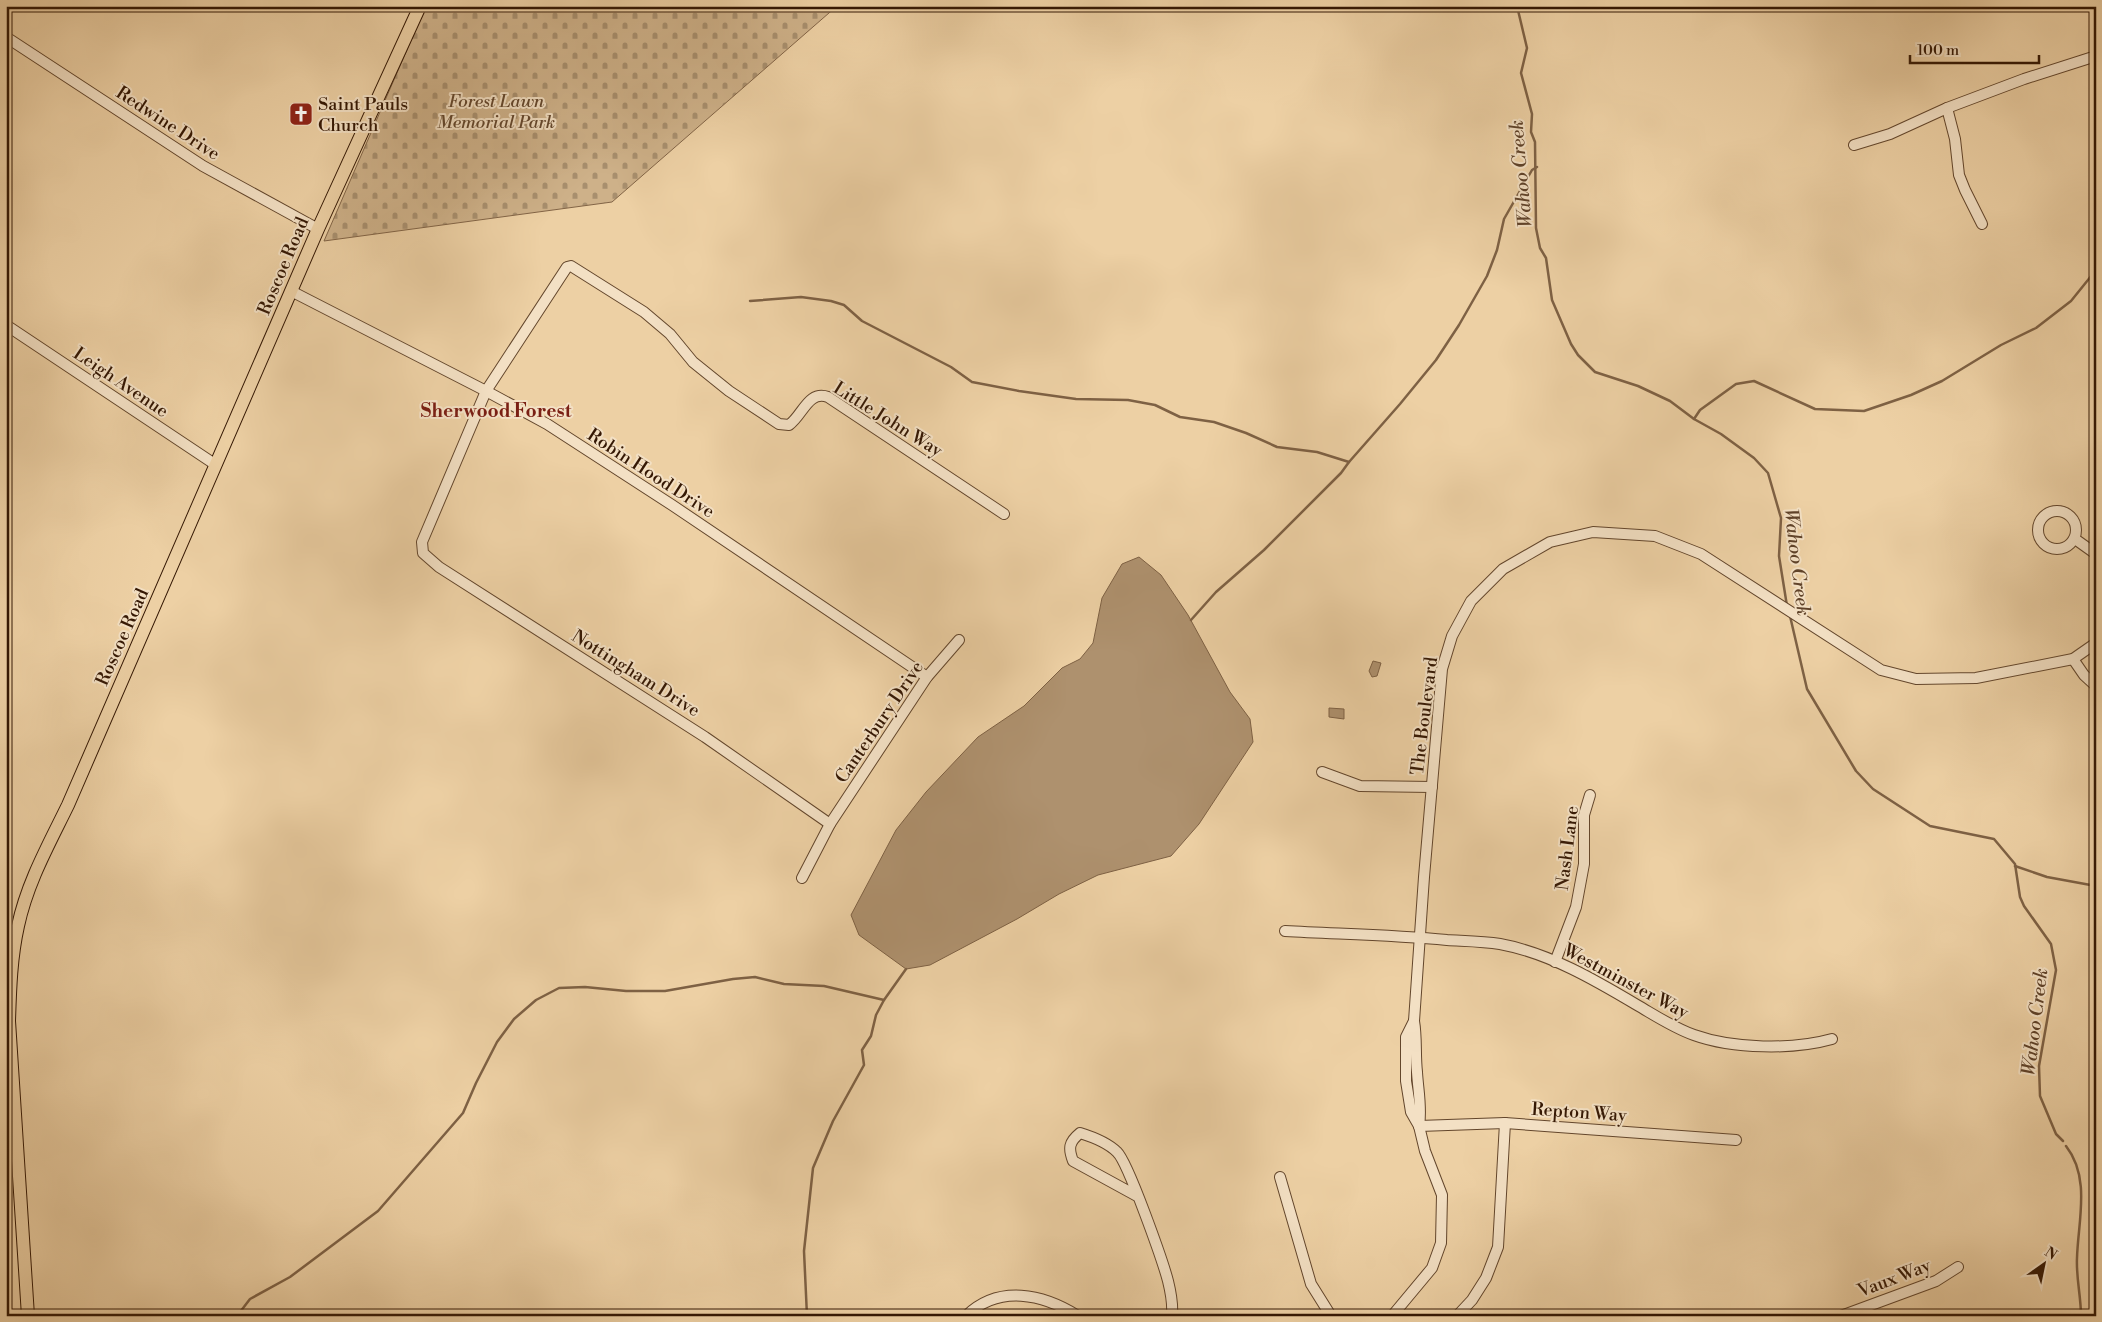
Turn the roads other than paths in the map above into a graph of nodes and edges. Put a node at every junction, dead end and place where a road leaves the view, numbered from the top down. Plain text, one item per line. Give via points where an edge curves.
1 (420, 6) edge
2 (6, 38) edge
3 (2096, 56) edge
4 (1947, 108) junction
5 (1854, 145) dead end
6 (1982, 224) dead end
7 (318, 229) junction
8 (292, 291) junction
9 (6, 325) edge
10 (486, 391) junction
11 (216, 466) junction
12 (1004, 514) dead end
13 (2075, 539) dead end
14 (2096, 554) edge
15 (959, 640) dead end
16 (2096, 643) edge
17 (2073, 659) junction
18 (927, 677) junction
19 (2096, 686) edge
20 (1322, 772) dead end
21 (1432, 787) junction
22 (1590, 795) dead end
23 (830, 824) junction
24 (802, 878) dead end
25 (1285, 931) dead end
26 (1421, 938) junction
27 (1555, 962) junction
28 (7, 1021) edge
29 (1832, 1038) dead end
30 (1505, 1123) junction
31 (1420, 1126) junction
32 (1736, 1140) dead end
33 (1280, 1177) dead end
34 (1137, 1196) junction
35 (1958, 1268) dead end
36 (28, 1316) edge
37 (966, 1316) edge
38 (1078, 1316) edge
39 (1172, 1316) edge
40 (1331, 1316) edge
41 (1392, 1316) edge
42 (1457, 1316) edge
43 (1841, 1316) edge

1 - 7 main road, Roscoe Road
2 - 7 street, Redwine Drive via 204,166
3 - 4 street
4 - 5 street via 1890,134
4 - 6 street via 1959,175
7 - 8 main road, Roscoe Road
8 - 10 street, Robin Hood Drive
8 - 11 main road, Roscoe Road
9 - 11 street, Leigh Avenue
10 - 12 street, Little John Way via 567,267 571,266 644,312 670,334 698,367 779,424 794,422 813,397 828,397
10 - 18 street, Robin Hood Drive via 547,424 672,505
10 - 23 street, Nottingham Drive via 422,542 423,553 439,567 705,737
11 - 28 main road, Roscoe Road via 36,872 18,928 10,974
13 - 14 street
15 - 18 street, Canterbury Drive
16 - 17 street, The Boulevard
17 - 19 street
17 - 21 street, The Boulevard via 1976,678 1916,679 1881,670 1701,554 1655,536 1593,532 1550,542 1502,569 1471,601 1452,636 1442,669
18 - 23 street, Canterbury Drive
20 - 21 street via 1360,786
21 - 26 street, The Boulevard
22 - 27 street, Nash Lane via 1584,815 1584,864 1576,907
23 - 24 street, Canterbury Drive
25 - 26 street, Westminster Way
26 - 27 street, Westminster Way via 1500,944
26 - 31 street, The Boulevard via 1414,1021
27 - 29 street, Westminster Way via 1694,1035 1762,1046 1812,1045
28 - 36 main road, Roscoe Road
30 - 31 street, Repton Way
30 - 32 street, Repton Way
30 - 42 street via 1498,1247 1486,1278
31 - 41 street, The Boulevard via 1425,1150 1442,1195 1442,1243 1432,1268
33 - 40 street via 1311,1284
34 - 34 street via 1123,1159 1117,1152 1080,1133 1072,1140 1069,1149 1072,1161
34 - 39 street via 1168,1279
35 - 43 street, Vaux Way via 1936,1281
37 - 38 street via 976,1306 1002,1295 1043,1300

